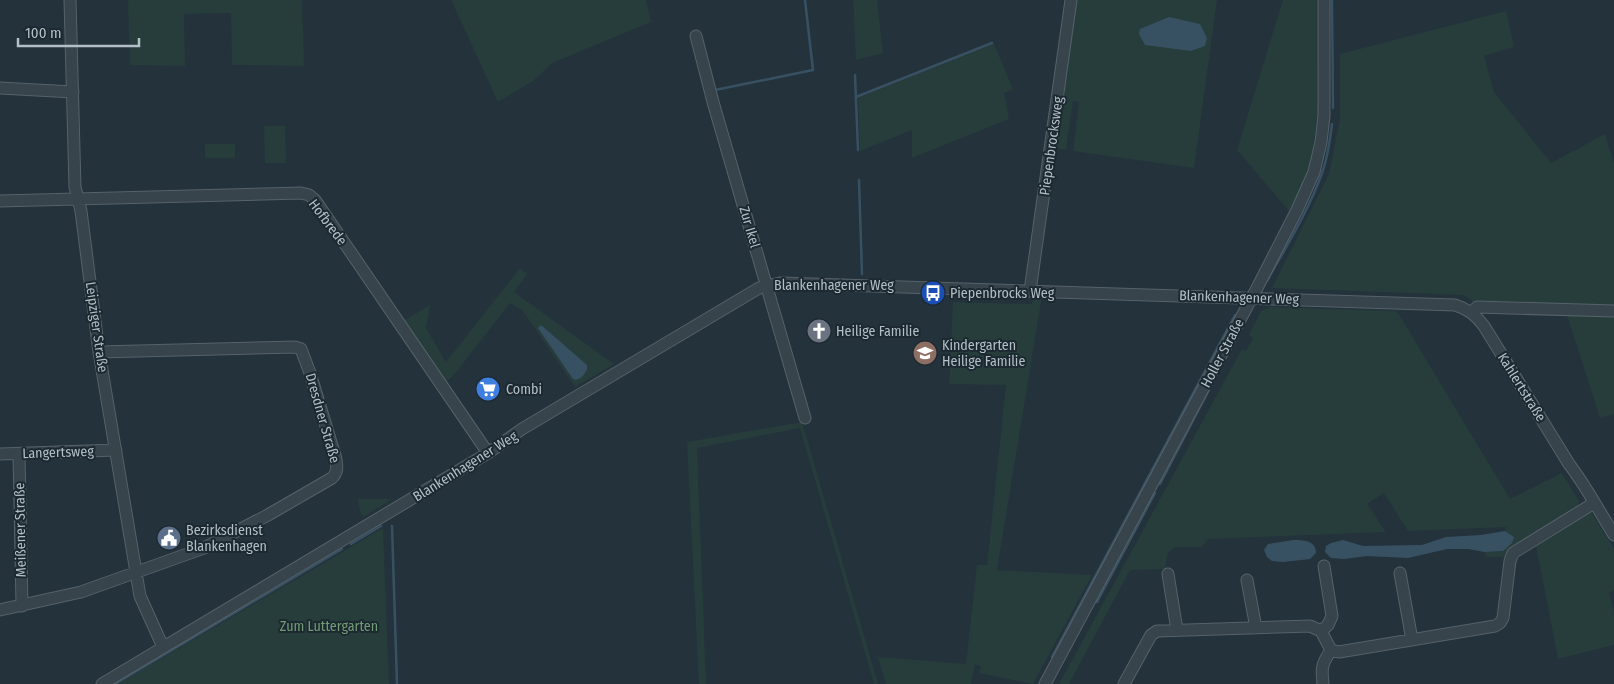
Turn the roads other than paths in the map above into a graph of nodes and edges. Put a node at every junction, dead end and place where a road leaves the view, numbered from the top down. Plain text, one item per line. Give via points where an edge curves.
1 (70, 0) edge
2 (1072, 0) edge
3 (1324, 0) edge
4 (696, 36) dead end
5 (0, 88) edge
6 (73, 92) junction
7 (78, 198) junction
8 (0, 201) edge
9 (766, 285) junction
10 (1030, 291) junction
11 (1251, 298) junction
12 (1614, 311) edge
13 (1472, 312) junction
14 (100, 352) junction
15 (805, 418) dead end
16 (116, 450) junction
17 (488, 453) junction
18 (0, 454) edge
19 (19, 454) junction
20 (1593, 502) junction
21 (1614, 535) edge
22 (1324, 566) dead end
23 (136, 573) junction
24 (1400, 573) dead end
25 (1168, 574) dead end
26 (1247, 580) dead end
27 (22, 606) junction
28 (0, 610) edge
29 (1256, 628) junction
30 (1177, 630) junction
31 (1321, 631) junction
32 (1412, 640) junction
33 (163, 648) junction
34 (1331, 650) junction
35 (102, 684) edge
36 (1045, 684) edge
37 (1124, 684) edge
38 (1323, 684) edge

1 - 6 street, Leipziger Straße
2 - 10 street, Piepenbrocksweg
3 - 11 street, Holler Straße via 1324,116 1314,172
4 - 9 street, Zur Ikel
5 - 6 street
6 - 7 street, Leipziger Straße
7 - 8 street, Hofbrede
7 - 14 street, Leipziger Straße
7 - 17 street, Hofbrede via 301,193 309,196 315,200
9 - 10 street, Blankenhagener Weg
9 - 15 street, Zur Ikel
9 - 17 street, Blankenhagener Weg via 522,429
10 - 11 street, Blankenhagener Weg
11 - 13 street, Blankenhagener Weg via 1455,305
11 - 36 street, Holler Straße
12 - 13 street, Blankenhagener Weg via 1477,308
13 - 20 street, Kahlertstraße via 1570,464 1579,488
14 - 16 street, Leipziger Straße
14 - 23 street, Dresdner Straße via 301,349 338,468 332,478 227,537
16 - 19 street, Langertsweg
16 - 23 street, Leipziger Straße
17 - 33 street, Blankenhagener Weg
18 - 19 street, Langertsweg
19 - 27 street, Meißener Straße
20 - 21 street, Kahlertstraße
20 - 32 street via 1513,553 1500,622 1494,626
22 - 31 street via 1332,616
23 - 27 street, Dresdner Straße via 81,592
23 - 33 street, Leipziger Straße via 140,596
24 - 32 street
25 - 30 street
26 - 29 street
27 - 28 street, Dresdner Straße
29 - 30 street
29 - 31 street via 1310,626
30 - 37 street via 1157,630 1151,635
31 - 34 street
32 - 34 street via 1339,652
33 - 35 street, Blankenhagener Weg
34 - 38 street via 1322,664

